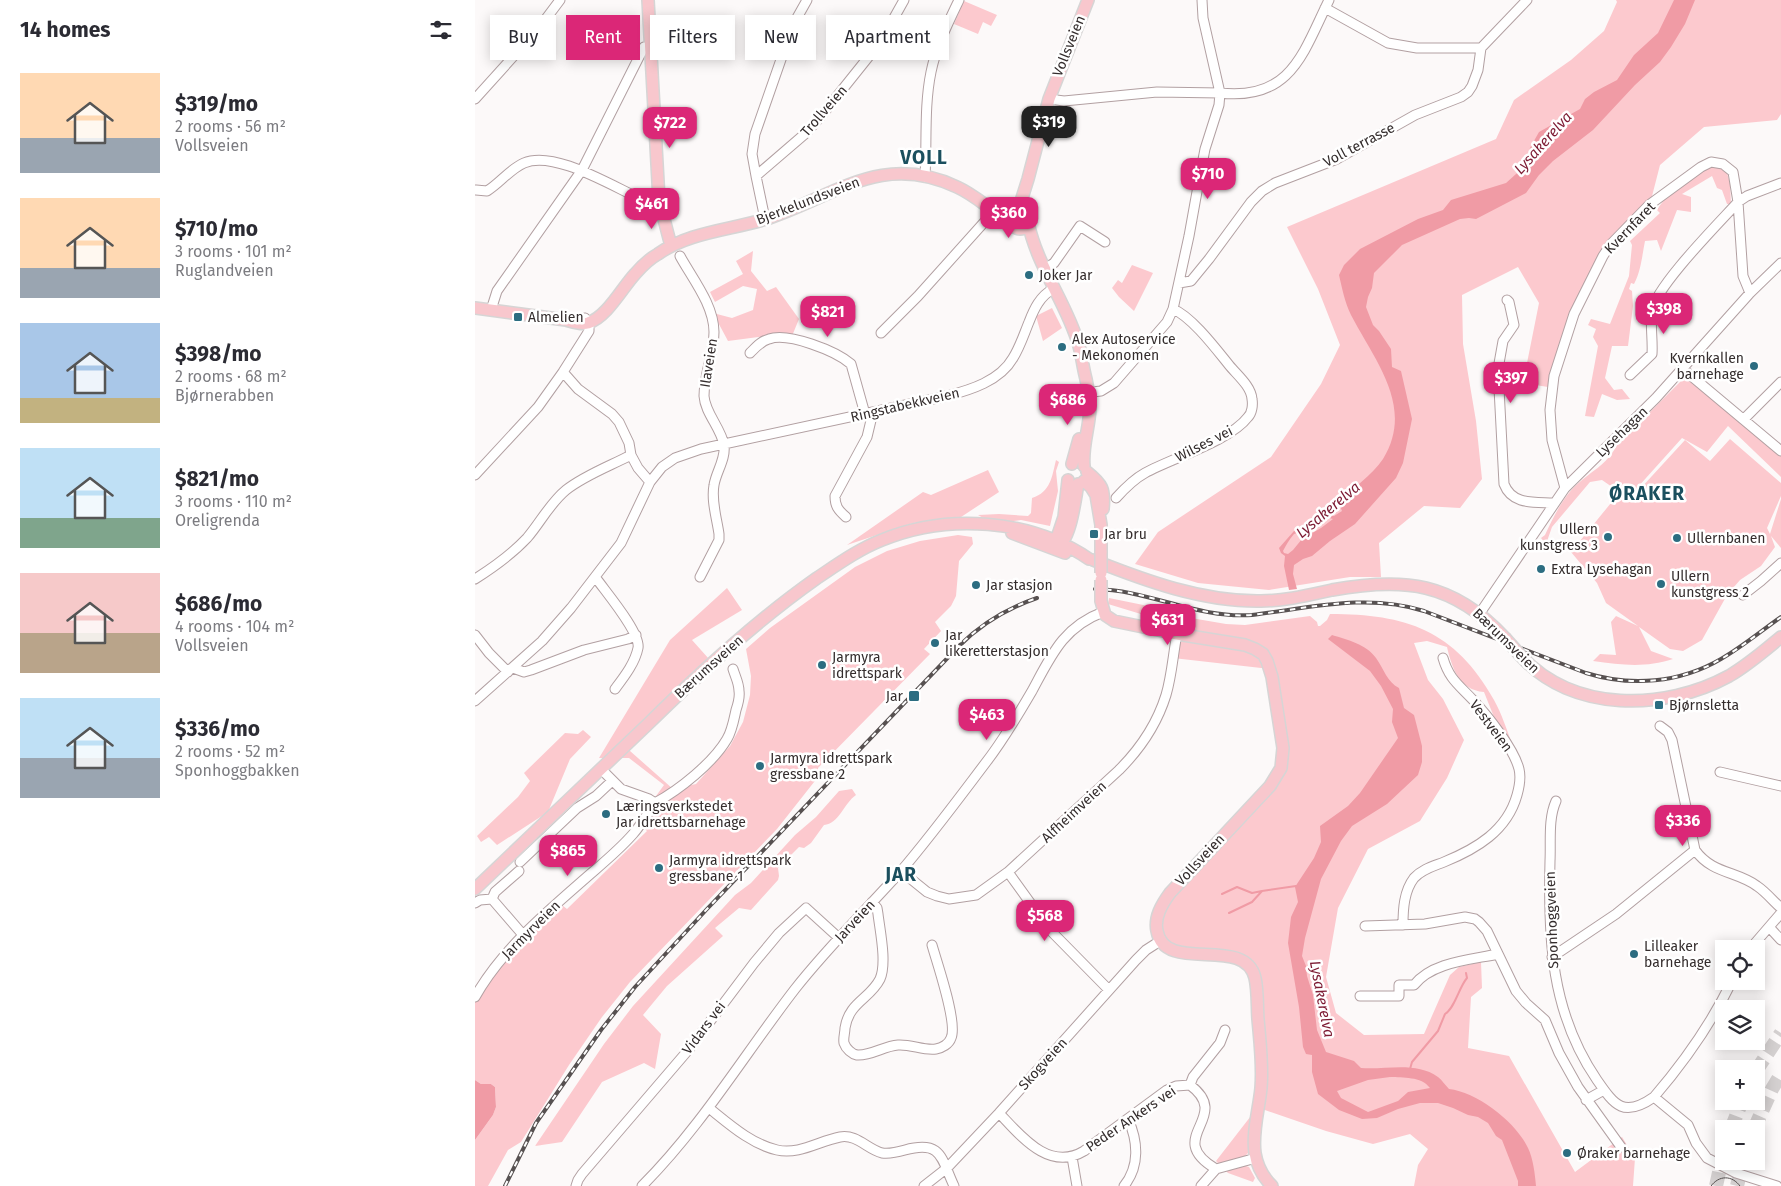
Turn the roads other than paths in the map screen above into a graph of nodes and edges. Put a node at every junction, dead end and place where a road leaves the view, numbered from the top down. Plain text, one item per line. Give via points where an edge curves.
1 (560, 0) edge
2 (651, 0) edge
3 (807, 0) edge
4 (904, 0) edge
5 (959, 0) edge
6 (1088, 0) edge
7 (1202, 0) edge
8 (1527, 0) edge
9 (1327, 4) edge
10 (644, 47) dead end
11 (1481, 48) junction
12 (1220, 93) junction
13 (475, 99) edge
14 (1049, 99) junction
15 (582, 170) junction
16 (757, 176) junction
17 (925, 177) junction
18 (1781, 183) edge
19 (476, 190) dead end
20 (1738, 202) junction
21 (660, 207) junction
22 (993, 210) junction
23 (765, 219) junction
24 (1019, 219) junction
25 (1105, 242) dead end
26 (674, 244) junction
27 (680, 256) dead end
28 (1781, 264) edge
29 (1043, 267) junction
30 (1179, 283) junction
31 (1055, 292) junction
32 (1750, 293) junction
33 (1507, 300) dead end
34 (475, 308) edge
35 (1173, 309) junction
36 (491, 310) junction
37 (586, 321) junction
38 (881, 333) dead end
39 (750, 353) dead end
40 (1683, 369) junction
41 (563, 372) junction
42 (1630, 375) dead end
43 (1781, 382) edge
44 (1087, 389) junction
45 (869, 413) junction
46 (1744, 419) junction
47 (724, 444) junction
48 (1781, 451) edge
49 (631, 455) junction
50 (1072, 464) junction
51 (475, 475) edge
52 (1080, 477) junction
53 (650, 482) junction
54 (1565, 488) junction
55 (1116, 498) dead end
56 (1553, 503) junction
57 (845, 517) dead end
58 (1057, 545) junction
59 (1781, 563) edge
60 (700, 577) dead end
61 (596, 578) junction
62 (475, 579) edge
63 (1743, 595) dead end
64 (1102, 606) junction
65 (1479, 614) junction
66 (1177, 634) junction
67 (475, 635) edge
68 (635, 635) junction
69 (1781, 637) edge
70 (1443, 658) dead end
71 (733, 669) dead end
72 (510, 670) junction
73 (615, 689) dead end
74 (475, 701) edge
75 (1660, 726) dead end
76 (601, 769) junction
77 (1720, 772) dead end
78 (612, 781) junction
79 (1781, 786) edge
80 (1556, 801) dead end
81 (655, 803) junction
82 (1695, 850) junction
83 (901, 871) junction
84 (1008, 872) junction
85 (475, 889) edge
86 (491, 899) junction
87 (872, 902) junction
88 (475, 903) edge
89 (1781, 908) edge
90 (1781, 913) edge
91 (1403, 925) junction
92 (1365, 926) dead end
93 (1769, 927) junction
94 (524, 936) junction
95 (839, 938) junction
96 (1758, 940) edge
97 (1781, 940) edge
98 (1160, 941) junction
99 (932, 945) dead end
100 (1498, 954) junction
101 (1552, 957) junction
102 (1109, 990) junction
103 (1727, 990) edge
104 (1360, 996) dead end
105 (475, 997) edge
106 (1225, 1030) dead end
107 (1190, 1085) junction
108 (1603, 1090) junction
109 (1654, 1097) junction
110 (1586, 1100) junction
111 (709, 1108) junction
112 (999, 1113) junction
113 (1128, 1119) junction
114 (1621, 1147) dead end
115 (1072, 1157) junction
116 (1256, 1158) junction
117 (947, 1168) junction
118 (1216, 1169) junction
119 (576, 1186) edge
120 (642, 1186) edge
121 (924, 1186) edge
122 (954, 1186) edge
123 (1077, 1186) edge
124 (1124, 1186) edge
125 (1201, 1186) edge
126 (1272, 1186) edge
127 (1777, 1186) edge

1 - 13 street
2 - 21 main road
3 - 16 street via 793,25 755,134 752,154
4 - 16 street, Trollveien via 885,34 822,115
5 - 17 street via 930,74
6 - 14 main road, Vollsveien
7 - 12 street
8 - 11 street
9 - 11 street via 1388,43 1417,48
9 - 12 street via 1302,55 1287,76 1267,88
10 - 15 street
11 - 30 street, Voll terrasse via 1475,80 1468,92 1415,115 1337,159 1262,191 1191,281
12 - 14 street via 1157,92 1064,101
12 - 30 street via 1205,149
14 - 24 main road, Vollsveien
15 - 19 street via 534,160 523,164 487,191
15 - 21 street
15 - 36 street via 497,291
16 - 23 street
17 - 22 main road, Bjerkelundsveien via 958,188
17 - 23 main road, Bjerkelundsveien via 895,175 865,179
18 - 20 street
20 - 32 street, Kvernfaret via 1743,276
20 - 42 street via 1673,274 1652,310 1652,354
20 - 54 street, Kvernfaret via 1732,171 1723,164 1711,162 1649,205 1603,256 1573,314 1551,390 1552,440
21 - 26 main road
22 - 24 main road, Bjerkelundsveien
22 - 38 street
23 - 26 main road, Bjerkelundsveien
24 - 29 main road
25 - 29 street via 1080,226 1054,263
26 - 37 main road, Bjerkelundsveien via 644,265 602,314
27 - 47 street, Ilaveien via 713,323 704,398
28 - 32 street, Lysehagan
29 - 31 main road
30 - 35 street
31 - 44 main road via 1079,345
31 - 45 street, Ringstabekkveien via 1044,294 1013,359 996,376 964,392
32 - 40 street, Lysehagan
33 - 56 street via 1514,325 1503,341 1498,369 1504,484 1519,501
34 - 36 main road
35 - 44 street via 1167,322 1114,383 1101,392
35 - 55 street, Wilses vei via 1186,316 1241,379 1250,392 1252,410 1241,425 1145,473
36 - 37 main road via 579,324
37 - 41 street via 583,342
39 - 45 street via 771,338 786,337 835,354 851,364
40 - 46 street
40 - 54 street, Lysehagan
41 - 49 street via 578,389 619,422
41 - 51 street via 538,407
43 - 46 street
44 - 50 main road
44 - 52 main road via 1089,417
45 - 47 street, Ringstabekkveien
45 - 57 street via 872,420 867,437 835,496 835,503
46 - 48 street
47 - 53 street, Ringstabekkveien via 675,458 662,467
47 - 60 street via 713,491 719,540
49 - 53 street
49 - 62 street via 566,490 513,552
50 - 52 main road via 1078,463
50 - 52 main road via 1066,471
52 - 58 main road via 1068,534
52 - 64 main road, bridge via 1097,481 1103,490
53 - 61 street, Ringstabekkveien via 627,533
54 - 56 street, Lysehagan
56 - 65 street, Lysehagan
58 - 65 main road, Bærumsveien via 1141,578 1209,596 1249,601 1281,600 1388,584 1418,586 1451,596
58 - 76 main road, Bærumsveien via 988,526 951,525 882,540 843,561 796,593 730,647
59 - 63 street
61 - 68 street
61 - 72 street, Ringstabekkveien via 554,629
64 - 66 main road, Vollsveien via 1110,619 1119,623
64 - 83 street, Jarveien via 1064,637 996,750
65 - 69 main road, Bærumsveien, bridge via 1543,677 1567,690 1599,698 1643,700 1676,696 1718,681
66 - 84 street, Alfheimveien via 1166,695 1143,742 1119,770
66 - 98 main road, Vollsveien via 1245,645 1263,654 1272,677 1283,756 1270,786 1166,898 1157,919
67 - 72 street via 489,653
68 - 72 street via 531,670
68 - 73 street via 639,647 635,658
70 - 91 street, Vestveien via 1452,680 1474,701 1507,744 1519,769 1519,788 1511,809 1488,839 1414,878 1404,904
71 - 81 street, Jarmyrveien via 739,698 727,739 693,776
72 - 74 street, Ringstabekkveien
75 - 82 street via 1668,732 1671,740
76 - 78 street
76 - 85 main road, Bærumsveien
77 - 79 street
78 - 81 street via 621,789
78 - 86 street via 577,808
80 - 101 street, Sponhoggveien via 1551,817 1549,884
81 - 94 street, Jarmyrveien via 622,846
82 - 89 street via 1714,866 1756,885
82 - 101 street via 1616,914
83 - 84 street, Alfheimveien via 927,892 949,899 975,895
83 - 87 street, Jarveien
84 - 102 street via 1049,929
86 - 88 street
86 - 94 street
87 - 95 street, Jarveien
87 - 99 street via 879,914 882,972 875,985 850,1012 846,1022 845,1046 856,1055 901,1045 938,1049 952,1037 951,1017
90 - 93 street
91 - 92 street
91 - 100 street via 1472,918 1487,931
93 - 96 street
93 - 97 street
94 - 105 street, Jarmyrveien via 484,980
95 - 111 street, Jarveien via 796,989
95 - 119 street, Vidars vei via 806,908 779,933 690,1048 577,1180
98 - 102 street, Skogveien via 1146,950
98 - 116 main road via 1183,953 1238,958 1253,971 1261,1067
100 - 104 street via 1438,968 1422,976 1414,985 1399,985 1399,996
100 - 110 street via 1521,998 1545,1020
101 - 108 street, Sponhoggveien via 1555,982 1571,1032
102 - 112 street, Skogveien
103 - 109 street via 1695,1045
106 - 107 street, Peder Ankers vei via 1220,1043
107 - 113 street, Peder Ankers vei via 1167,1090
107 - 118 street, Peder Ankers vei via 1197,1090 1205,1105 1194,1146 1199,1156
108 - 109 street, Sponhoggveien via 1614,1103 1628,1108 1644,1104
108 - 110 street
109 - 127 street via 1686,1122 1707,1158
110 - 114 street
111 - 117 street via 748,1137 776,1150 797,1150 849,1137 882,1152 931,1147
111 - 120 street, Jarveien
112 - 115 street, Peder Ankers vei via 1043,1152
112 - 117 street, Skogveien
113 - 115 street, Peder Ankers vei
113 - 124 street via 1133,1128 1136,1162
115 - 123 street
116 - 118 street
116 - 126 main road
117 - 121 street, Skogveien
117 - 122 street
118 - 125 street

